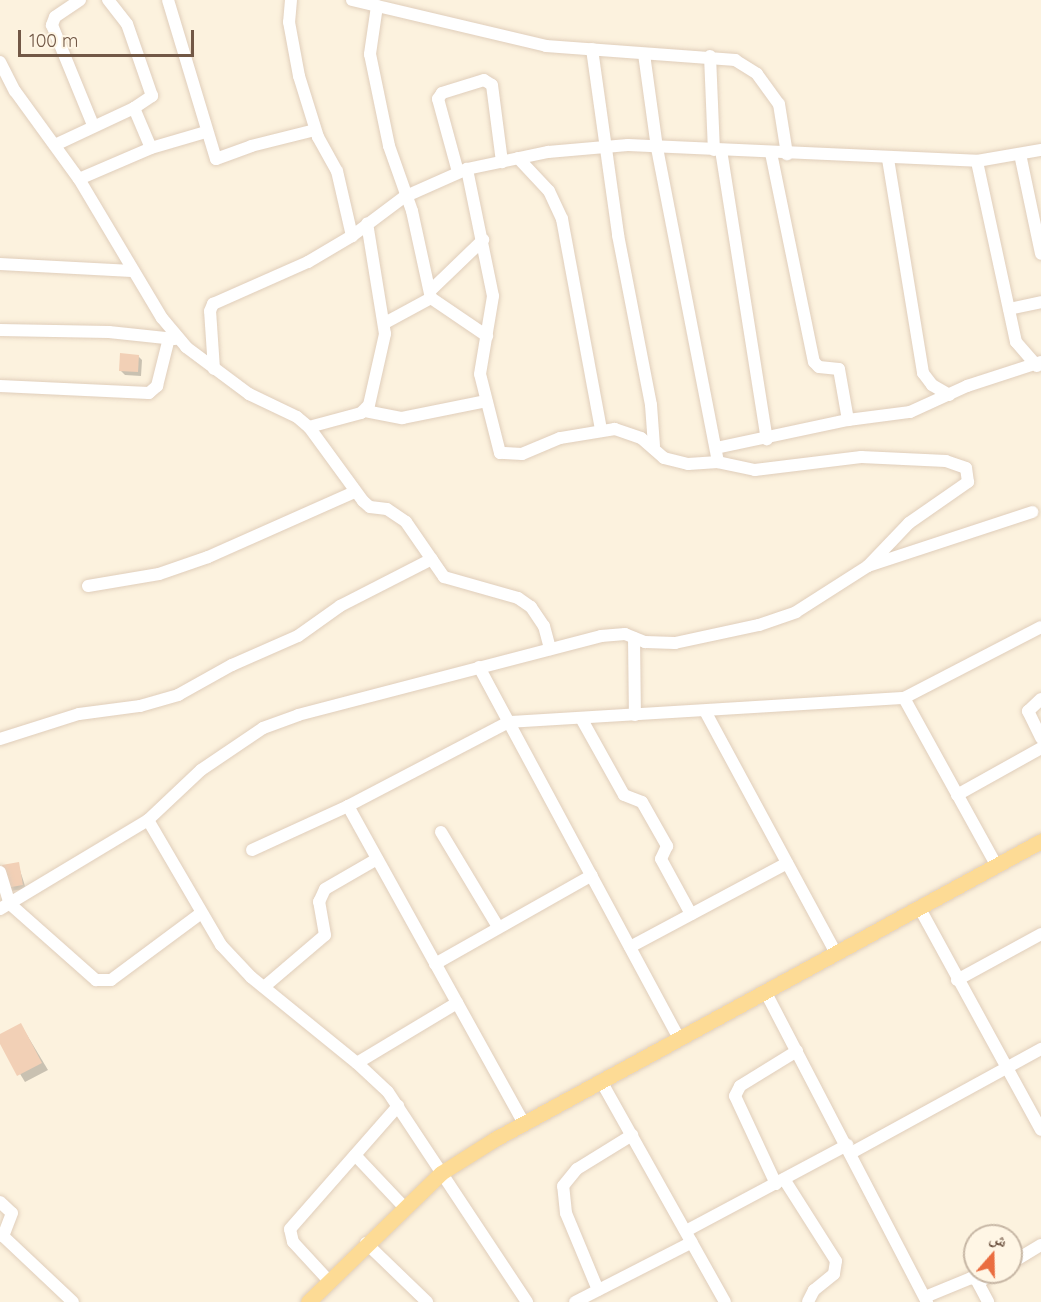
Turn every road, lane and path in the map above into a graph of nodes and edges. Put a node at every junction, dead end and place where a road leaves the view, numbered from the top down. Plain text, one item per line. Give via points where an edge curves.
1 (80, 0) edge
2 (108, 0) edge
3 (168, 0) edge
4 (291, 0) edge
5 (352, 0) edge
6 (377, 6) junction
7 (592, 49) junction
8 (644, 54) junction
9 (710, 56) junction
10 (0, 62) edge
11 (134, 108) junction
12 (93, 125) junction
13 (315, 130) junction
14 (206, 132) junction
15 (55, 145) junction
16 (604, 145) junction
17 (151, 148) junction
18 (657, 148) junction
19 (718, 150) junction
20 (1041, 150) edge
21 (771, 153) junction
22 (787, 154) junction
23 (1020, 154) junction
24 (518, 158) junction
25 (888, 159) junction
26 (977, 161) junction
27 (502, 162) junction
28 (463, 170) junction
29 (79, 179) junction
30 (404, 197) junction
31 (367, 224) junction
32 (352, 236) junction
33 (483, 240) junction
34 (1041, 254) edge
35 (0, 264) edge
36 (132, 271) junction
37 (430, 294) junction
38 (1041, 302) edge
39 (1009, 309) junction
40 (384, 323) junction
41 (0, 330) edge
42 (487, 336) junction
43 (174, 339) junction
44 (1038, 364) edge
45 (214, 369) junction
46 (0, 386) edge
47 (949, 395) junction
48 (486, 401) junction
49 (365, 411) junction
50 (848, 420) junction
51 (309, 427) junction
52 (601, 430) junction
53 (767, 439) junction
54 (654, 446) junction
55 (716, 448) junction
56 (718, 462) junction
57 (355, 492) junction
58 (1032, 512) dead end
59 (432, 559) junction
60 (867, 566) junction
61 (88, 586) dead end
62 (1041, 627) edge
63 (634, 638) junction
64 (550, 649) junction
65 (479, 667) junction
66 (904, 698) junction
67 (1041, 699) edge
68 (705, 711) junction
69 (635, 715) junction
70 (581, 718) junction
71 (509, 722) junction
72 (1, 737) edge
73 (1041, 738) edge
74 (1041, 748) edge
75 (957, 795) junction
76 (348, 807) junction
77 (148, 820) junction
78 (441, 832) dead end
79 (1041, 841) edge
80 (252, 850) dead end
81 (377, 859) junction
82 (787, 863) junction
83 (996, 865) junction
84 (0, 872) edge
85 (592, 875) junction
86 (5, 907) edge
87 (919, 908) junction
88 (200, 914) junction
89 (691, 914) junction
90 (498, 927) junction
91 (1041, 934) edge
92 (630, 947) junction
93 (836, 953) junction
94 (435, 964) junction
95 (957, 980) junction
96 (264, 987) junction
97 (765, 991) junction
98 (457, 1003) junction
99 (679, 1038) junction
100 (1041, 1049) edge
101 (797, 1052) junction
102 (357, 1062) junction
103 (1008, 1069) junction
104 (601, 1081) junction
105 (398, 1106) junction
106 (524, 1123) junction
107 (1041, 1130) edge
108 (632, 1136) junction
109 (849, 1149) junction
110 (355, 1155) junction
111 (441, 1173) junction
112 (780, 1182) junction
113 (0, 1202) edge
114 (405, 1208) junction
115 (689, 1236) junction
116 (366, 1243) junction
117 (1041, 1245) edge
118 (1023, 1256) edge
119 (329, 1281) junction
120 (963, 1282) edge
121 (979, 1284) edge
122 (598, 1290) junction
123 (926, 1299) edge
124 (73, 1302) edge
125 (308, 1302) edge
126 (427, 1302) edge
127 (527, 1302) edge
128 (575, 1302) edge
129 (725, 1302) edge
130 (808, 1302) edge
131 (988, 1302) edge

1 - 12 street via 55,17 52,25
2 - 11 street via 128,24 152,93
3 - 14 street
4 - 13 street via 292,43
5 - 6 street
6 - 7 street via 494,36
6 - 30 street via 370,54
7 - 8 street
7 - 16 street
8 - 9 street
8 - 18 street
9 - 19 street
9 - 22 street via 748,66 769,87 781,113
10 - 15 street via 15,91
11 - 12 street
11 - 17 street
12 - 15 street
13 - 14 street via 251,146 219,160 213,156
13 - 32 street via 337,171
14 - 17 street
15 - 29 street
16 - 18 street
16 - 24 street
16 - 54 street via 651,405
17 - 29 street
18 - 19 street
18 - 55 street
19 - 21 street
19 - 53 street
20 - 23 street
21 - 22 street
21 - 50 street via 814,362 819,367 839,369
22 - 25 street
23 - 26 street
23 - 34 street
24 - 27 street
24 - 52 street via 549,191 562,219
25 - 26 street
25 - 47 street via 924,373 932,385
26 - 39 street
27 - 28 street
27 - 28 street via 492,86 484,80 442,93 438,99
28 - 30 street
28 - 33 street
29 - 36 street
30 - 31 street
30 - 37 street via 412,211
31 - 32 street
31 - 40 street
32 - 45 street via 284,275 213,304
33 - 37 street
33 - 42 street via 494,296
35 - 36 street
36 - 43 street
37 - 40 street
37 - 42 street
38 - 39 street
39 - 44 street via 1016,342
40 - 49 street via 382,359
41 - 43 street via 109,332
42 - 48 street via 480,374
43 - 45 street
43 - 46 street via 157,386 149,393
44 - 47 street
45 - 51 street via 249,394
47 - 50 street via 910,412
48 - 49 street via 402,418
48 - 52 street via 500,453 522,454 560,438
49 - 51 street
50 - 53 street
51 - 57 street
52 - 54 street via 630,432
53 - 55 street
54 - 56 street via 659,454 675,462
55 - 56 street
56 - 60 street via 776,470 861,457 946,461 966,468 970,478 964,489 909,523
57 - 59 street via 370,507 398,514
57 - 61 street via 208,557 159,574
58 - 60 street
59 - 64 street via 451,581 518,598 544,626
59 - 72 street via 340,606 298,636 232,665 178,695 140,706 79,714
60 - 63 street via 832,592 772,622 675,643
62 - 66 street
63 - 64 street via 612,634
63 - 69 street
64 - 65 street
65 - 71 street
65 - 77 street via 385,690 262,728 201,770
66 - 68 street
66 - 75 street
67 - 73 street via 1028,711
68 - 69 street
68 - 82 street
69 - 70 street
70 - 71 street
70 - 89 street via 624,795 640,800 647,810 667,846 661,860
71 - 76 street
71 - 85 street
74 - 75 street
75 - 83 street
76 - 80 street
76 - 81 street
77 - 86 street
77 - 88 street
78 - 90 street
79 - 83 main road
81 - 94 street
81 - 96 street via 326,889 319,902 325,935
82 - 89 street
82 - 93 street
83 - 87 main road
84 - 86 street
85 - 90 street
85 - 92 street
86 - 88 street via 91,976 102,980 111,980
87 - 93 main road
87 - 95 street
88 - 96 street via 221,945
89 - 92 street
90 - 94 street
91 - 95 street
92 - 99 street
93 - 97 main road
94 - 98 street
95 - 103 street
96 - 102 street
97 - 99 main road
97 - 101 street
98 - 102 street
98 - 106 street
99 - 104 main road
100 - 103 street
101 - 109 street
101 - 112 street via 740,1086 735,1096
102 - 105 street
103 - 107 street
103 - 109 street
104 - 106 main road
104 - 108 street
105 - 110 street
105 - 111 street
106 - 111 main road
108 - 115 street
108 - 122 street via 570,1174 563,1186 566,1213
109 - 112 street
109 - 123 street
110 - 114 street
110 - 119 street via 289,1234
111 - 114 main road
111 - 127 street
112 - 115 street
112 - 130 street via 836,1261 834,1274 814,1290
113 - 124 street via 12,1213 3,1236
114 - 116 main road
115 - 122 street
115 - 129 street
116 - 119 main road
116 - 126 street
117 - 118 street
119 - 125 main road
120 - 123 street
121 - 131 street
122 - 128 street

